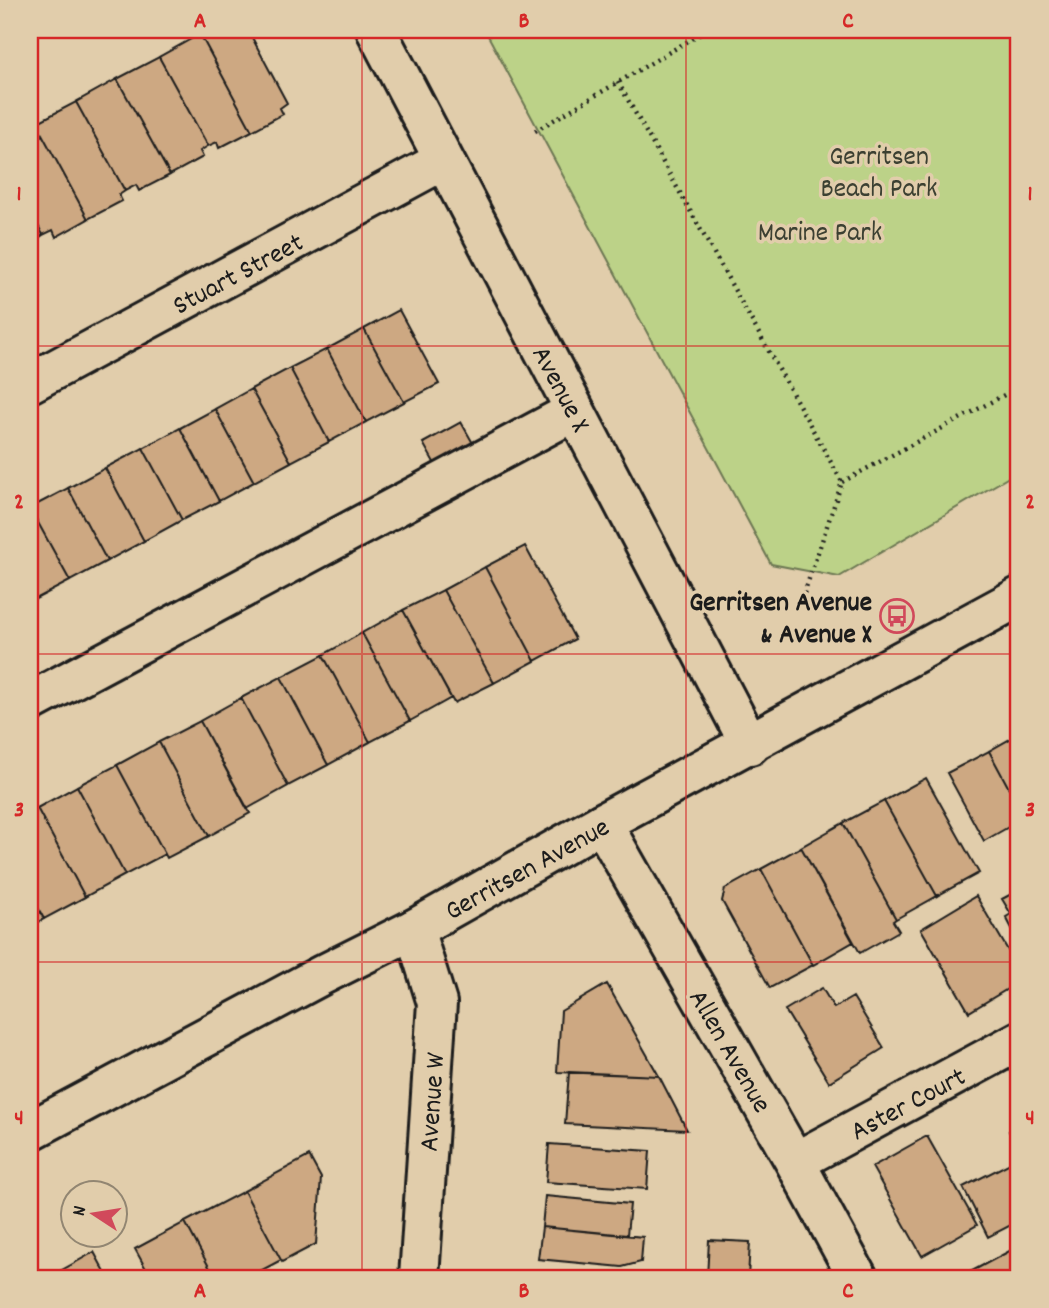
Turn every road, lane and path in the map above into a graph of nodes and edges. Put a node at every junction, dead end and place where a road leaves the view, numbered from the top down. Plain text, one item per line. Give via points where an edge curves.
1 (376, 30) edge
2 (707, 30) edge
3 (618, 82) junction
4 (535, 131) dead end
5 (444, 160) junction
6 (30, 383) edge
7 (1019, 387) edge
8 (575, 411) junction
9 (842, 482) junction
10 (1019, 597) edge
11 (798, 611) dead end
12 (30, 702) edge
13 (750, 745) junction
14 (602, 823) junction
15 (414, 929) junction
16 (1019, 1041) edge
17 (30, 1131) edge
18 (795, 1162) junction
19 (419, 1278) edge
20 (858, 1278) edge

1 - 5 street, Avenue X
2 - 3 path
3 - 4 path
3 - 9 path
5 - 6 street, Stuart Street
5 - 8 street, Avenue X
7 - 9 path
8 - 12 street
8 - 13 street, Avenue X
9 - 11 path
10 - 13 street, Gerritsen Avenue
13 - 14 street, Gerritsen Avenue
14 - 15 street, Gerritsen Avenue
14 - 18 street, Allen Avenue
15 - 17 street, Gerritsen Avenue
15 - 19 street, Avenue W via 437,1003
16 - 18 street, Aster Court
18 - 20 street, Allen Avenue

